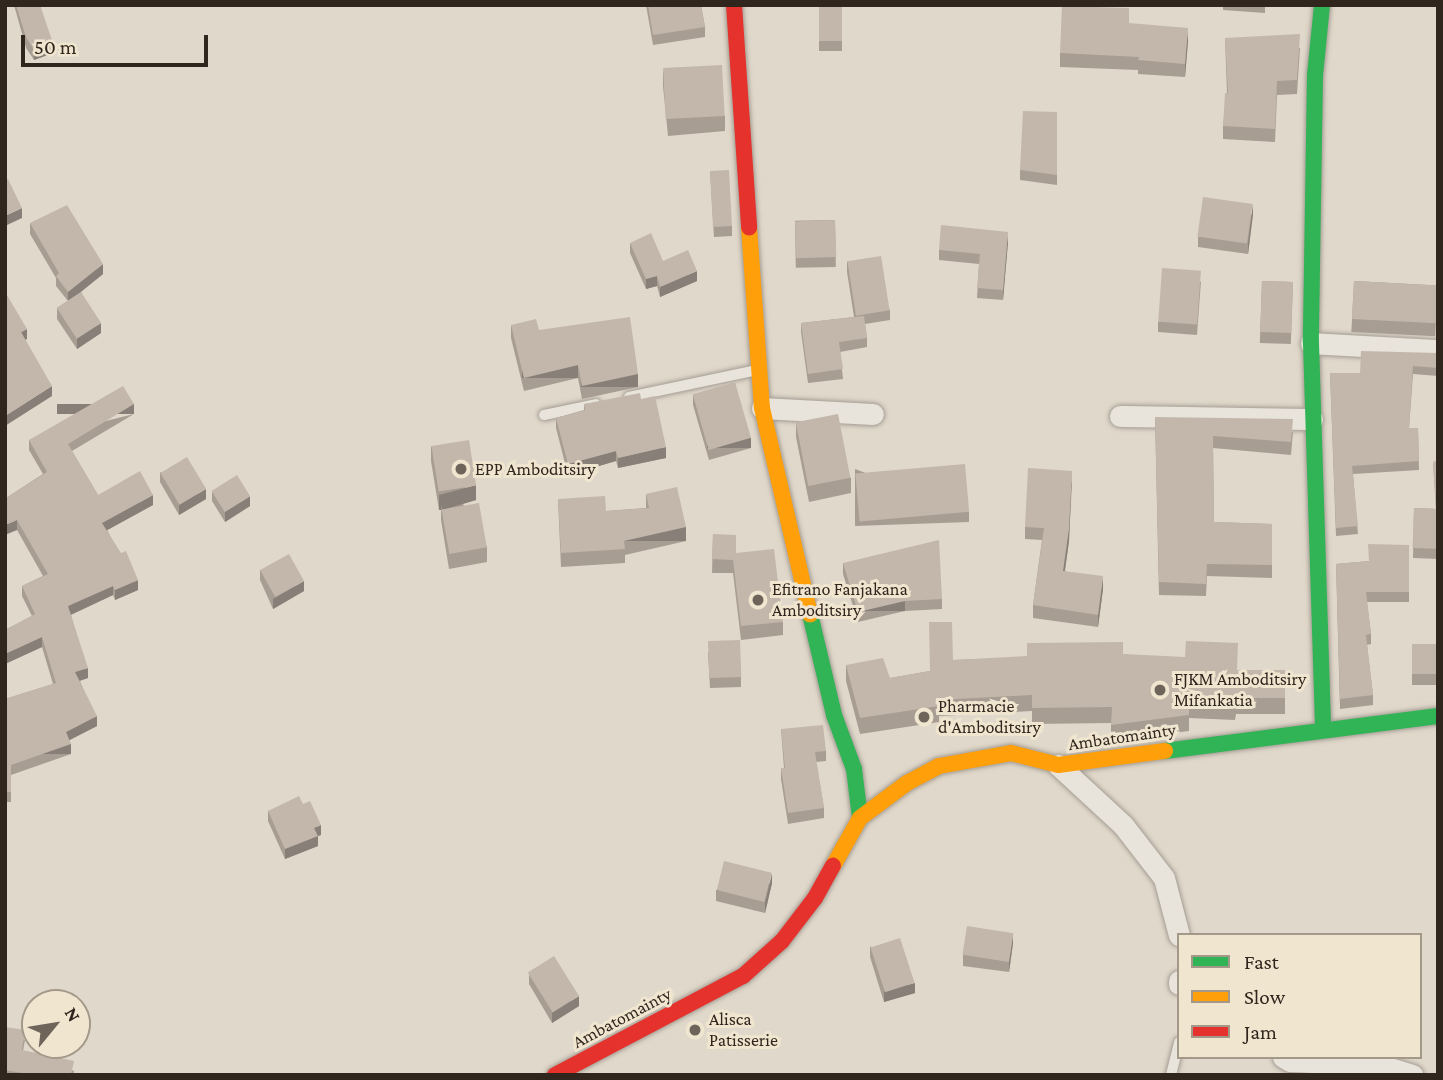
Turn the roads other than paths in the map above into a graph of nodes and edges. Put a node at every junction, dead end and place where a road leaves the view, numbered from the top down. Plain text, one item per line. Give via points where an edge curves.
1 (734, 5) edge
2 (1322, 5) edge
3 (1311, 343) junction
4 (1438, 350) edge
5 (759, 369) junction
6 (762, 408) junction
7 (873, 414) dead end
8 (544, 415) dead end
9 (1121, 416) dead end
10 (1312, 419) junction
11 (1438, 716) edge
12 (1323, 730) junction
13 (1058, 765) junction
14 (860, 818) junction
15 (1178, 933) edge
16 (1177, 1050) edge
17 (1286, 1059) edge
18 (555, 1075) edge
19 (1171, 1075) edge
20 (1412, 1075) edge

1 - 5 street
2 - 3 street via 1315,75
3 - 4 street
3 - 10 street
5 - 6 street
5 - 8 lane
6 - 7 street
6 - 14 street via 834,715 854,769
9 - 10 street
10 - 12 street
11 - 12 street, Ambatomainty
12 - 13 street, Ambatomainty
13 - 14 street, Ambatomainty via 1011,752 939,766 906,783
13 - 15 street via 1123,825 1164,878
14 - 18 street, Ambatomainty via 816,898 782,941 743,976
16 - 19 lane
17 - 20 street via 1380,1065

